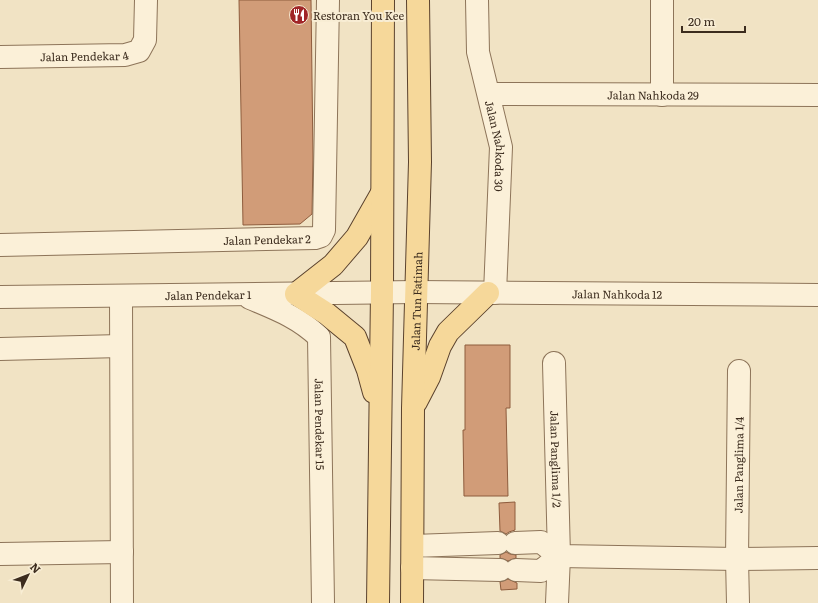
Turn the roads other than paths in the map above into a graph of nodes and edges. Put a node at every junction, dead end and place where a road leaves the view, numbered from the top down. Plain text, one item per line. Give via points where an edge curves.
1 (146, 0) edge
2 (328, 0) edge
3 (383, 0) edge
4 (418, 0) edge
5 (477, 0) edge
6 (662, 0) edge
7 (0, 57) edge
8 (488, 94) junction
9 (662, 94) junction
10 (818, 95) edge
11 (383, 192) junction
12 (0, 245) edge
13 (382, 292) junction
14 (416, 292) junction
15 (491, 293) junction
16 (240, 294) junction
17 (296, 294) junction
18 (818, 294) edge
19 (121, 296) junction
20 (0, 297) edge
21 (121, 346) junction
22 (0, 349) edge
23 (554, 363) dead end
24 (739, 371) dead end
25 (413, 408) junction
26 (380, 409) junction
27 (413, 546) junction
28 (122, 552) junction
29 (0, 554) edge
30 (559, 556) junction
31 (818, 558) edge
32 (737, 559) junction
33 (412, 568) junction
34 (122, 603) edge
35 (323, 603) edge
36 (378, 603) edge
37 (390, 603) edge
38 (412, 603) edge
39 (557, 603) edge
40 (738, 603) edge

1 - 7 street, Jalan Pendekar 4 via 145,40 139,51 125,55
2 - 12 street, Jalan Pendekar 2 via 324,230 320,236
3 - 11 main road
4 - 14 main road, Jalan Tun Fatimah via 420,162
5 - 8 street, Jalan Nahkoda 30 via 478,52
6 - 9 street
8 - 9 street, Jalan Nahkoda 29
8 - 15 street, Jalan Nahkoda 30 via 501,147
9 - 10 street, Jalan Nahkoda 29
11 - 13 main road
11 - 17 main road via 357,237 333,265
13 - 14 street, Jalan Pendekar 1
13 - 17 street, Jalan Pendekar 1
13 - 26 main road
14 - 15 street, Jalan Nahkoda 12
14 - 25 main road, Jalan Tun Fatimah
15 - 18 street, Jalan Nahkoda 12
15 - 25 main road via 448,332
16 - 17 street, Jalan Pendekar 1
16 - 19 street, Jalan Pendekar 1
16 - 35 street, Jalan Pendekar 15 via 282,311 307,325 319,337
17 - 26 main road via 327,314 355,337
19 - 20 street, Jalan Pendekar 1
19 - 21 street
21 - 22 street
21 - 28 street
23 - 30 street, Jalan Panglima 1/2
24 - 32 street, Jalan Panglima 1/4
25 - 27 main road, Jalan Tun Fatimah
26 - 36 main road
27 - 30 street via 541,542
27 - 33 main road, Jalan Tun Fatimah
27 - 37 main road via 400,548 394,552 390,561
28 - 29 street
28 - 34 street
30 - 32 street
30 - 33 street via 541,571
30 - 39 street, Jalan Panglima 1/2
31 - 32 street
32 - 40 street, Jalan Panglima 1/4
33 - 38 main road, Jalan Tun Fatimah

